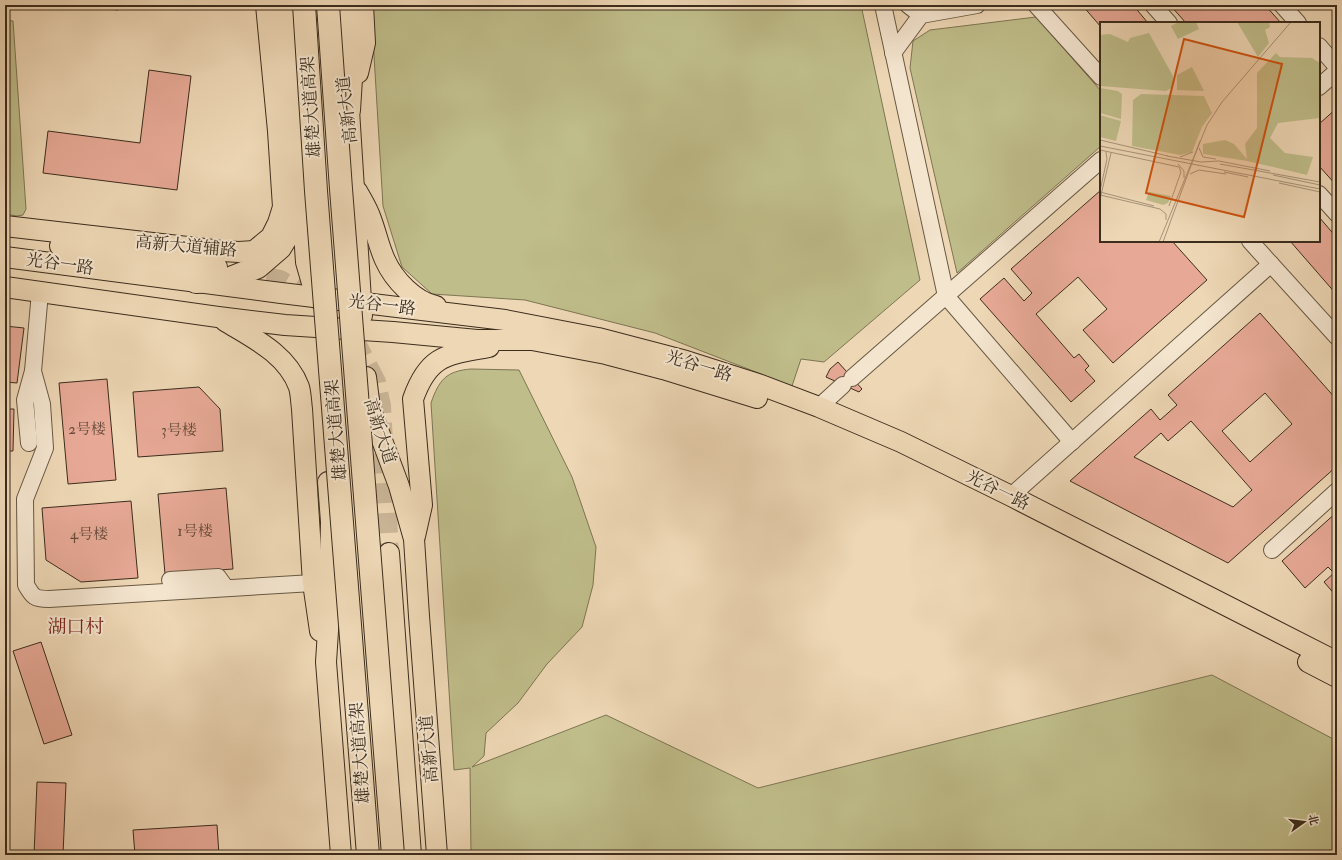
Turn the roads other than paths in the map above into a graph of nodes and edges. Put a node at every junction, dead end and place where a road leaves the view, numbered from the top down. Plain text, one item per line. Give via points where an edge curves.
1 (266, 5) edge
2 (282, 5) edge
3 (298, 5) edge
4 (304, 5) edge
5 (328, 5) edge
6 (335, 5) edge
7 (350, 5) edge
8 (363, 5) edge
9 (883, 5) edge
10 (908, 5) edge
11 (977, 5) edge
12 (1036, 5) edge
13 (1153, 5) edge
14 (1282, 5) edge
15 (921, 15) junction
16 (1168, 22) edge
17 (1297, 22) edge
18 (338, 47) junction
19 (1320, 47) edge
20 (893, 53) junction
21 (1337, 67) edge
22 (1337, 71) edge
23 (1100, 76) edge
24 (1320, 86) edge
25 (304, 104) junction
26 (349, 110) junction
27 (1100, 161) edge
28 (354, 184) junction
29 (1320, 195) edge
30 (298, 205) junction
31 (1337, 214) edge
32 (5, 226) edge
33 (5, 237) edge
34 (1251, 242) edge
35 (5, 257) edge
36 (1271, 264) junction
37 (217, 267) tunnel mouth
38 (190, 282) junction
39 (5, 287) edge
40 (40, 292) junction
41 (946, 296) junction
42 (317, 298) junction
43 (361, 302) junction
44 (179, 311) junction
45 (447, 313) junction
46 (218, 317) junction
47 (505, 320) junction
48 (318, 327) junction
49 (363, 330) junction
50 (447, 337) junction
51 (1337, 337) edge
52 (532, 340) junction
53 (33, 371) junction
54 (819, 407) junction
55 (1072, 442) junction
56 (29, 443) dead end
57 (390, 463) junction
58 (328, 474) junction
59 (1337, 491) edge
60 (1011, 496) junction
61 (414, 540) junction
62 (1272, 550) dead end
63 (389, 553) tunnel mouth
64 (170, 580) dead end
65 (313, 583) junction
66 (226, 588) junction
67 (326, 662) junction
68 (1337, 662) edge
69 (1337, 677) edge
70 (341, 855) edge
71 (368, 855) edge
72 (393, 855) edge
73 (411, 855) edge
74 (437, 855) edge

1 - 32 main road, 高新大道辅路 via 283,207 271,237 254,251 228,252
2 - 30 highway
3 - 25 main road
4 - 71 highway, 雄楚大道高架, bridge
5 - 72 highway, 雄楚大道高架, bridge
6 - 18 main road, 高新大道
7 - 26 highway via 353,47
8 - 26 main road via 365,43
9 - 20 street
10 - 15 street
11 - 15 street
12 - 23 street
13 - 16 street
14 - 17 street
15 - 20 street
18 - 25 main road via 341,100 331,116 322,121 314,118
18 - 26 main road, 高新大道
19 - 21 street
20 - 41 street
22 - 24 street
25 - 42 main road
26 - 28 main road, 高新大道
27 - 41 street
28 - 43 main road, 高新大道
28 - 47 main road via 371,217 385,260 398,281 412,295 431,305
29 - 31 street
30 - 38 highway via 291,230 280,248 258,267 228,279
30 - 42 highway via 305,233 307,262
33 - 37 main road
34 - 36 street
35 - 38 main road, 光谷一路
36 - 51 street
36 - 55 street
38 - 42 main road, 光谷一路
38 - 44 main road via 206,295 207,300 199,308
39 - 40 main road, 光谷一路
40 - 44 main road, 光谷一路
40 - 53 street
41 - 54 street
41 - 55 street
42 - 43 main road, 光谷一路
42 - 48 main road
43 - 45 main road, 光谷一路
43 - 49 main road, 高新大道
44 - 46 main road, 光谷一路
45 - 47 main road, 光谷一路
45 - 50 main road via 431,318 428,323 430,328
46 - 48 main road, 光谷一路
46 - 65 main road via 268,347 290,372 299,387
47 - 54 main road, 光谷一路 via 598,338 686,361
48 - 49 main road, 光谷一路
48 - 58 main road
49 - 50 main road, 光谷一路
49 - 57 main road, 高新大道 via 367,396
50 - 52 main road, 光谷一路
52 - 61 main road via 450,355 438,360 427,371 413,399 422,505
52 - 69 main road, 光谷一路 via 606,354 663,369 809,417 893,453 1005,508
53 - 56 street via 25,400
53 - 66 street via 42,404 45,448 25,498 26,585 32,595 38,599 49,599
54 - 60 main road, 光谷一路 via 901,442
55 - 60 street
57 - 58 main road via 366,442 356,440 340,447
57 - 61 main road, 高新大道
58 - 67 main road via 331,522
59 - 62 street
60 - 68 main road, 光谷一路
61 - 74 main road, 高新大道
63 - 73 main road
64 - 66 street via 218,577
65 - 66 street
65 - 67 main road
67 - 70 main road

